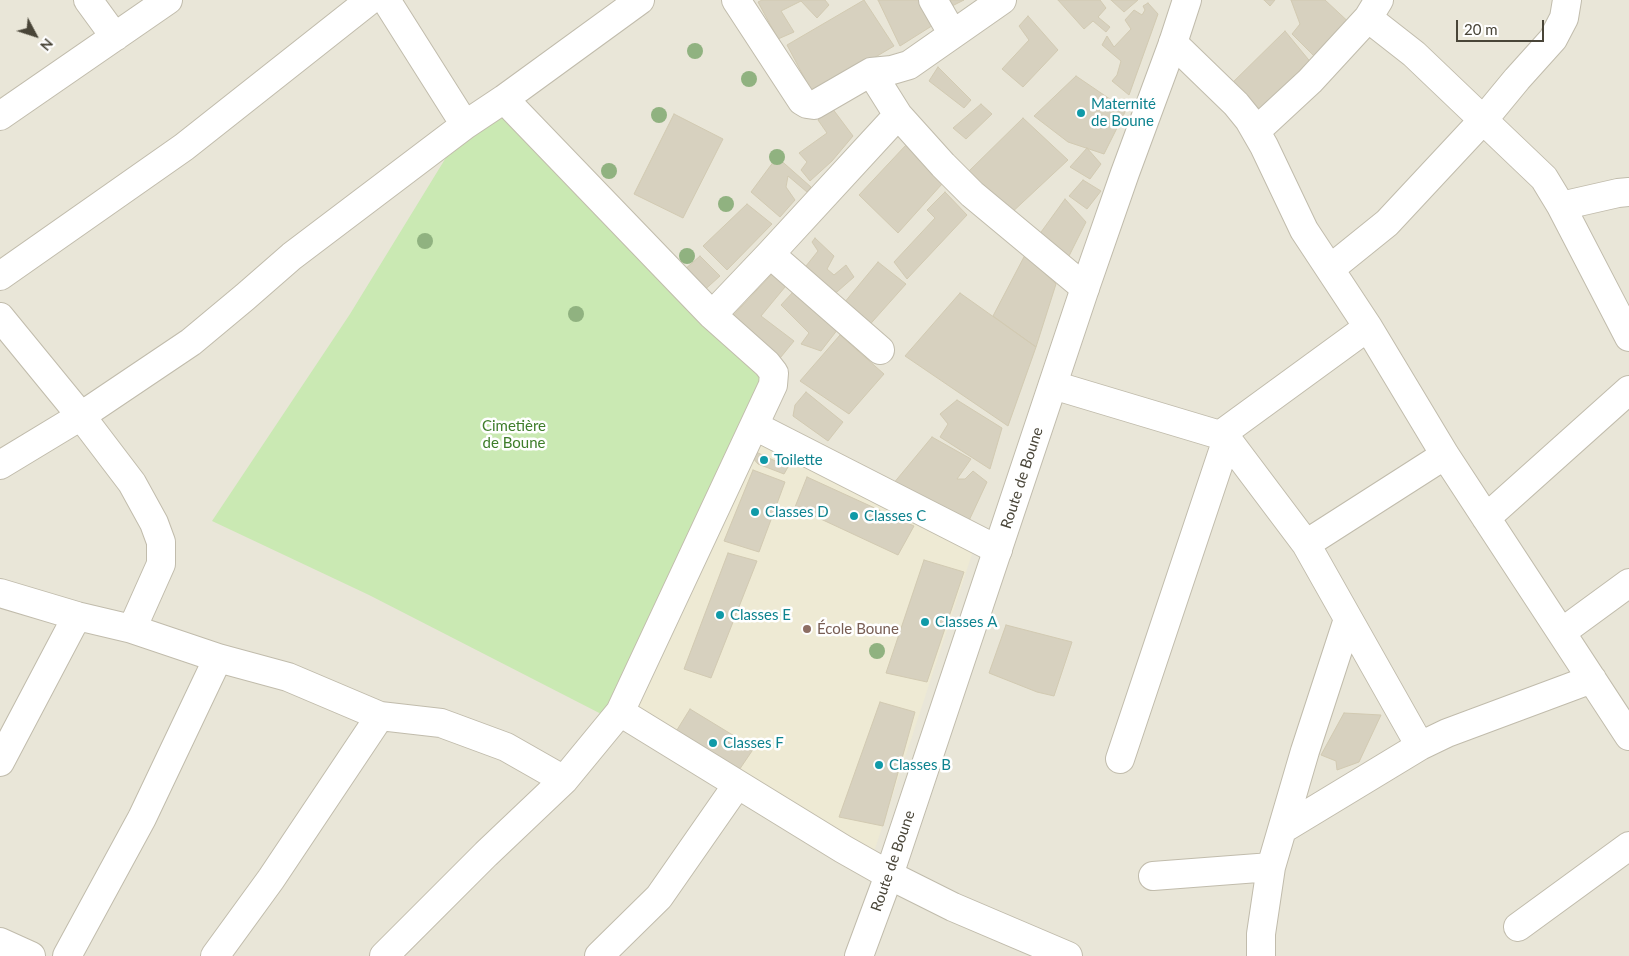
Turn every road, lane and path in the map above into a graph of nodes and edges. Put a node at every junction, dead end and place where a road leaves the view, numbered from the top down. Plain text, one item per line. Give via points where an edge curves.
1 (88, 0) edge
2 (168, 0) edge
3 (370, 0) edge
4 (386, 0) edge
5 (640, 0) edge
6 (736, 0) edge
7 (933, 0) edge
8 (1002, 0) edge
9 (1187, 0) edge
10 (1567, 0) edge
11 (1373, 9) edge
12 (952, 33) junction
13 (115, 37) junction
14 (1173, 43) junction
15 (871, 72) junction
16 (504, 99) junction
17 (0, 115) edge
18 (898, 115) junction
19 (1484, 119) junction
20 (465, 125) junction
21 (1256, 131) junction
22 (1629, 192) edge
23 (1562, 206) junction
24 (770, 254) junction
25 (1330, 269) junction
26 (0, 276) edge
27 (1085, 288) junction
28 (712, 315) junction
29 (0, 317) edge
30 (1368, 327) junction
31 (1629, 337) edge
32 (880, 350) dead end
33 (1053, 385) junction
34 (1629, 390) edge
35 (81, 416) junction
36 (755, 426) junction
37 (1224, 437) junction
38 (1445, 455) junction
39 (0, 465) edge
40 (1486, 518) junction
41 (1306, 544) junction
42 (998, 550) junction
43 (1629, 583) edge
44 (0, 593) edge
45 (77, 616) junction
46 (1348, 619) junction
47 (132, 629) junction
48 (1562, 632) junction
49 (218, 658) junction
50 (1592, 679) junction
51 (620, 712) junction
52 (380, 716) junction
53 (1629, 736) edge
54 (1420, 746) junction
55 (1120, 759) dead end
56 (0, 762) edge
57 (564, 780) junction
58 (737, 784) junction
59 (1283, 829) junction
60 (1629, 846) edge
61 (1271, 867) junction
62 (889, 875) junction
63 (1153, 876) dead end
64 (1518, 927) dead end
65 (0, 942) edge
66 (31, 956) edge
67 (67, 956) edge
68 (215, 956) edge
69 (384, 956) edge
70 (599, 956) edge
71 (859, 956) edge
72 (1068, 956) edge
73 (1261, 956) edge

1 - 13 street
2 - 13 street
3 - 26 street via 184,147
4 - 20 street
5 - 16 street
6 - 15 street via 807,104 814,105
7 - 12 street
8 - 12 street
9 - 14 street, Route de Boune
10 - 19 street via 1564,18 1553,39
11 - 19 street via 1414,54
11 - 21 street via 1310,81
12 - 15 street via 909,65
13 - 17 street
14 - 21 street via 1236,104
14 - 27 street, Route de Boune
15 - 18 street
16 - 20 street
16 - 28 street
18 - 24 street
18 - 27 street via 972,194
19 - 23 street via 1544,178
19 - 25 street via 1387,223
20 - 35 street via 292,256 191,342
21 - 25 street via 1304,230
22 - 23 street
23 - 31 street
24 - 28 street
24 - 32 street
25 - 30 street
27 - 33 street, Route de Boune
28 - 36 street via 774,373 773,385
29 - 35 street
30 - 37 street
30 - 38 street
33 - 37 street
33 - 42 street, Route de Boune
34 - 40 street
35 - 39 street
35 - 47 street via 132,483 161,542 160,564
36 - 42 street
36 - 51 street
37 - 41 street
37 - 55 street
38 - 40 street
38 - 41 street
40 - 48 street
41 - 46 street
42 - 62 street, Route de Boune
43 - 48 street
44 - 45 street
45 - 47 street
45 - 56 street
46 - 54 street
46 - 59 street
47 - 49 street
48 - 50 street
49 - 52 street via 288,677
49 - 67 street via 142,818
50 - 53 street
50 - 54 street
51 - 57 street
51 - 58 street
52 - 57 street via 441,723 506,747
52 - 68 street
54 - 59 street
57 - 69 street
58 - 62 street
58 - 70 street via 659,897
59 - 61 street
60 - 64 street
61 - 63 street
61 - 73 street
62 - 71 street, Route de Boune
62 - 72 street via 953,907
65 - 66 street

